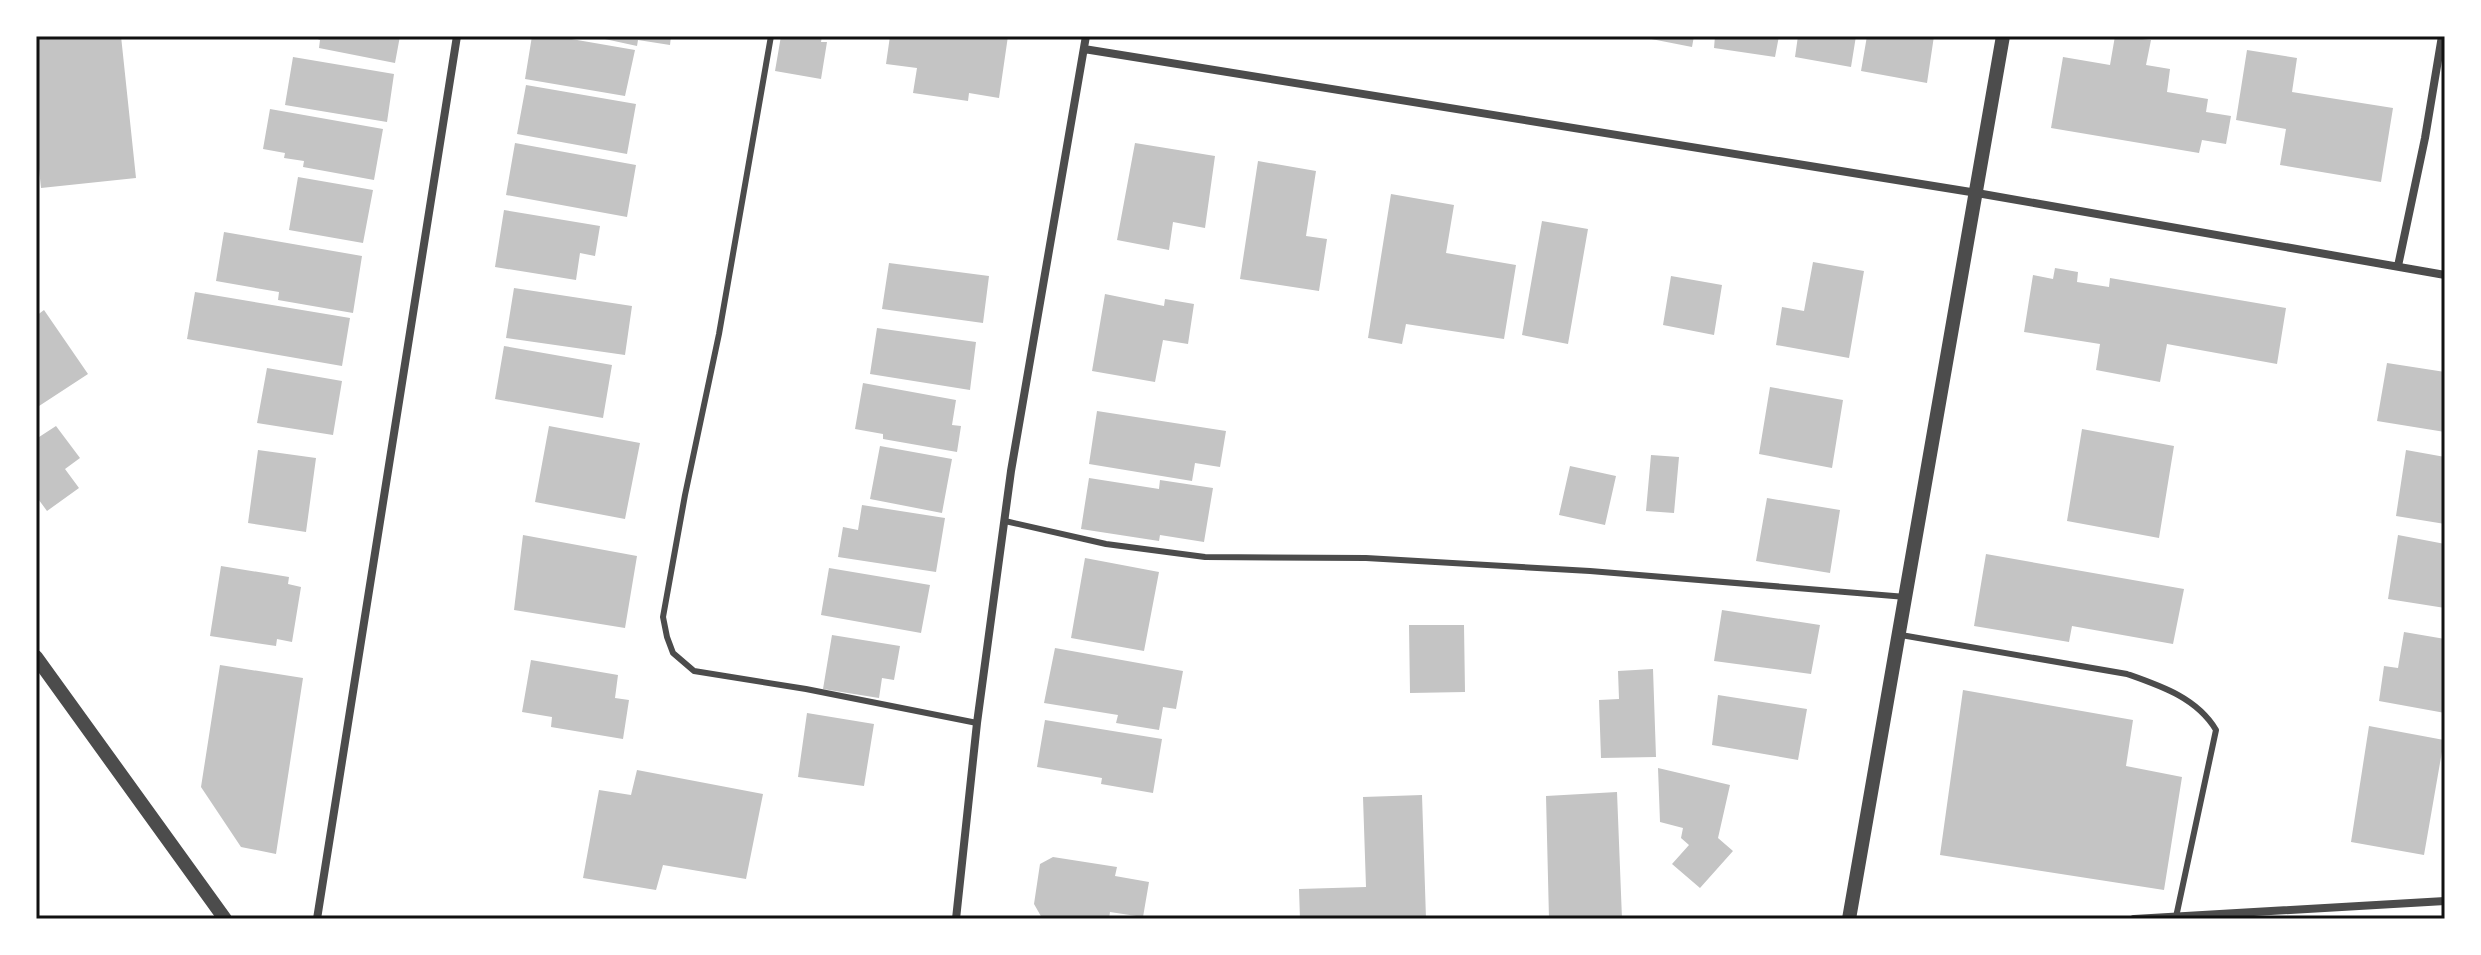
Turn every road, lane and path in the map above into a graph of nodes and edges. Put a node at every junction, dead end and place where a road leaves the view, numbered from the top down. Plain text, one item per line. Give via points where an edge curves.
1 (457, 36) edge
2 (771, 36) edge
3 (1086, 36) edge
4 (2003, 36) edge
5 (2442, 36) edge
6 (1084, 49) junction
7 (1977, 193) junction
8 (2398, 266) junction
9 (2445, 275) edge
10 (1005, 521) junction
11 (1906, 597) junction
12 (1899, 635) junction
13 (36, 657) edge
14 (977, 723) junction
15 (2445, 901) edge
16 (2176, 917) junction
17 (225, 919) edge
18 (317, 919) edge
19 (956, 919) edge
20 (1849, 919) edge
21 (2134, 919) edge

1 - 18 street
2 - 14 lane via 663,617 667,637 673,653 694,671
3 - 6 street
4 - 7 street
5 - 8 street
6 - 7 street
6 - 10 street
7 - 8 street
7 - 11 street
8 - 9 street
10 - 11 lane via 1106,544 1205,557 1366,558 1560,569
10 - 14 street
11 - 12 street
12 - 16 lane via 2127,674 2188,700 2209,719 2216,730
12 - 20 street
13 - 17 street
14 - 19 street
15 - 16 street
16 - 21 street

